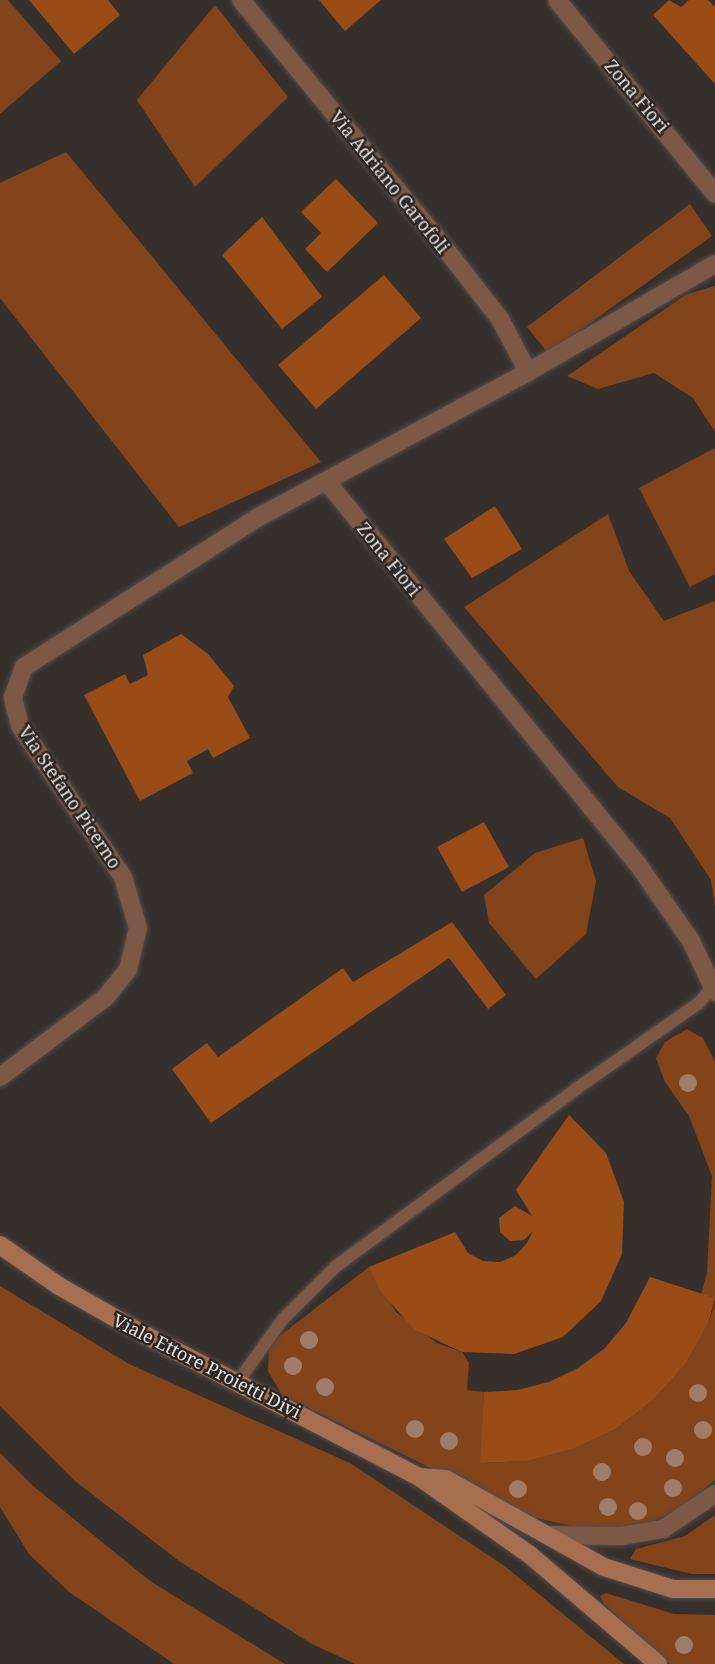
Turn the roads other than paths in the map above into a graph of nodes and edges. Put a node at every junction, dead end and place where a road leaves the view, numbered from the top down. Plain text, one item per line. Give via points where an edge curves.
1 (241, 0) edge
2 (557, 0) edge
3 (715, 194) edge
4 (715, 264) edge
5 (528, 372) junction
6 (327, 482) junction
7 (714, 989) edge
8 (0, 1077) edge
9 (0, 1245) edge
10 (237, 1383) junction
11 (419, 1477) junction
12 (715, 1494) edge
13 (550, 1535) junction
14 (715, 1589) edge
15 (658, 1664) edge

1 - 5 street, Via Adriano Garofoli via 500,319
2 - 3 street, Zona Fiori
4 - 5 street
5 - 6 street
6 - 7 street, Zona Fiori via 637,863 691,941
6 - 8 street, Via Stefano Picerno via 257,518 24,667 13,697 20,726 123,877 138,928 128,970 105,998
7 - 10 lane via 334,1267 283,1319
9 - 10 main road, Viale Ettore Proietti Divi via 59,1286
10 - 11 main road, Viale Ettore Proietti Divi
11 - 13 main road, Viale Ettore Proietti Divi via 446,1479
11 - 15 main road, Viale Ettore Proietti Divi via 530,1555
12 - 13 street via 663,1528 621,1536
13 - 14 main road, Viale Ettore Proietti Divi via 604,1567 673,1589

